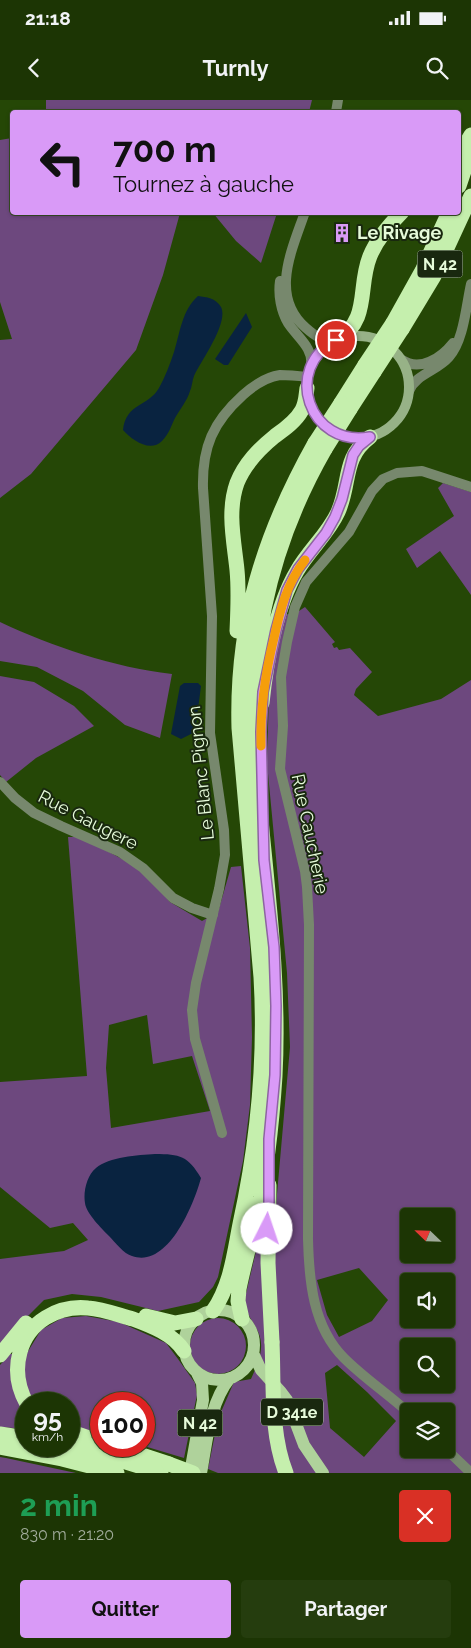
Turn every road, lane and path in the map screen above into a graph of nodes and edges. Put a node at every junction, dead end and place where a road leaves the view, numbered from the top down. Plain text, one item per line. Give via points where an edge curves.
1 (471, 135) edge
2 (471, 150) edge
3 (461, 152) edge
4 (461, 180) edge
5 (471, 196) edge
6 (304, 215) edge
7 (399, 215) edge
8 (448, 215) edge
9 (290, 257) junction
10 (471, 284) edge
11 (397, 326) junction
12 (462, 327) junction
13 (336, 340) junction
14 (402, 360) junction
15 (311, 366) junction
16 (307, 382) junction
17 (409, 391) junction
18 (370, 437) junction
19 (471, 487) edge
20 (0, 782) edge
21 (258, 863) junction
22 (213, 915) junction
23 (222, 1133) dead end
24 (269, 1139) junction
25 (213, 1311) junction
26 (196, 1319) junction
27 (242, 1319) junction
28 (184, 1351) junction
29 (253, 1353) junction
30 (0, 1356) edge
31 (197, 1373) junction
32 (234, 1376) junction
33 (270, 1381) junction
34 (22, 1392) edge
35 (400, 1405) edge
36 (0, 1434) edge
37 (15, 1436) edge
38 (0, 1447) edge
39 (80, 1450) edge
40 (138, 1457) edge
41 (455, 1458) edge
42 (165, 1469) edge
43 (117, 1473) edge
44 (192, 1473) edge
45 (201, 1473) edge
46 (286, 1473) edge
47 (323, 1473) edge
48 (470, 1473) edge

1 - 3 highway
2 - 4 highway
5 - 11 highway, N 42 via 434,276
6 - 9 street
7 - 13 highway via 374,248 367,264 358,317 349,331
8 - 11 highway, N 42
9 - 13 street via 286,287 292,311 315,336
9 - 15 street via 280,279 281,302 289,324 311,356
10 - 12 street
11 - 21 highway, N 42, bridge via 320,446 274,564 254,680
12 - 14 street via 451,346 434,359 416,366
12 - 17 street via 458,344 450,357 414,382
13 - 14 street via 357,335 373,338 388,345
13 - 15 street via 323,349
14 - 17 street via 408,375
15 - 16 street
16 - 18 street via 313,413 328,429 348,437
16 - 21 highway via 299,414 250,460 232,502 238,596 232,715 237,776
16 - 22 street, Le Blanc Pignon via 281,375 253,386 221,417 204,456 202,488 212,632 210,733 225,843
17 - 18 street via 397,421
18 - 21 highway via 353,455 339,509 326,533 292,579 283,599 261,708
19 - 35 street, Rue Caucherie via 416,470 390,475 377,484 349,532 306,582 298,598 284,658 281,690 280,769 304,865 308,905 308,1239 311,1292 338,1352
20 - 22 street, Rue Gaugere via 34,812 120,852 173,898
21 - 24 highway, N 42 via 274,947 275,1075
21 - 25 highway, N 42 via 263,1017 261,1087 235,1256 227,1284
22 - 23 street, Le Blanc Pignon via 192,1010 195,1039
24 - 27 highway, N 42 via 257,1215 239,1289
24 - 46 highway, bridge via 268,1263 276,1430
25 - 26 main road
25 - 27 main road via 228,1312
26 - 28 main road via 185,1335
26 - 30 highway via 170,1322 100,1302 67,1302 47,1307 36,1315
27 - 29 main road via 252,1334
28 - 31 main road
28 - 34 highway via 178,1342 165,1334 115,1313 81,1308 57,1312 33,1327 24,1340 17,1365
29 - 32 main road via 248,1365
29 - 33 main road, D 341e
31 - 32 main road via 213,1380
31 - 44 main road, N 42 via 202,1382 203,1400
32 - 33 main road, D 341e via 255,1375
32 - 45 main road, N 42 via 224,1387 214,1412
33 - 47 main road, D 341e via 287,1400 304,1445
36 - 37 highway
38 - 43 highway
39 - 42 highway
40 - 42 highway
41 - 48 street
42 - 44 highway, bridge

